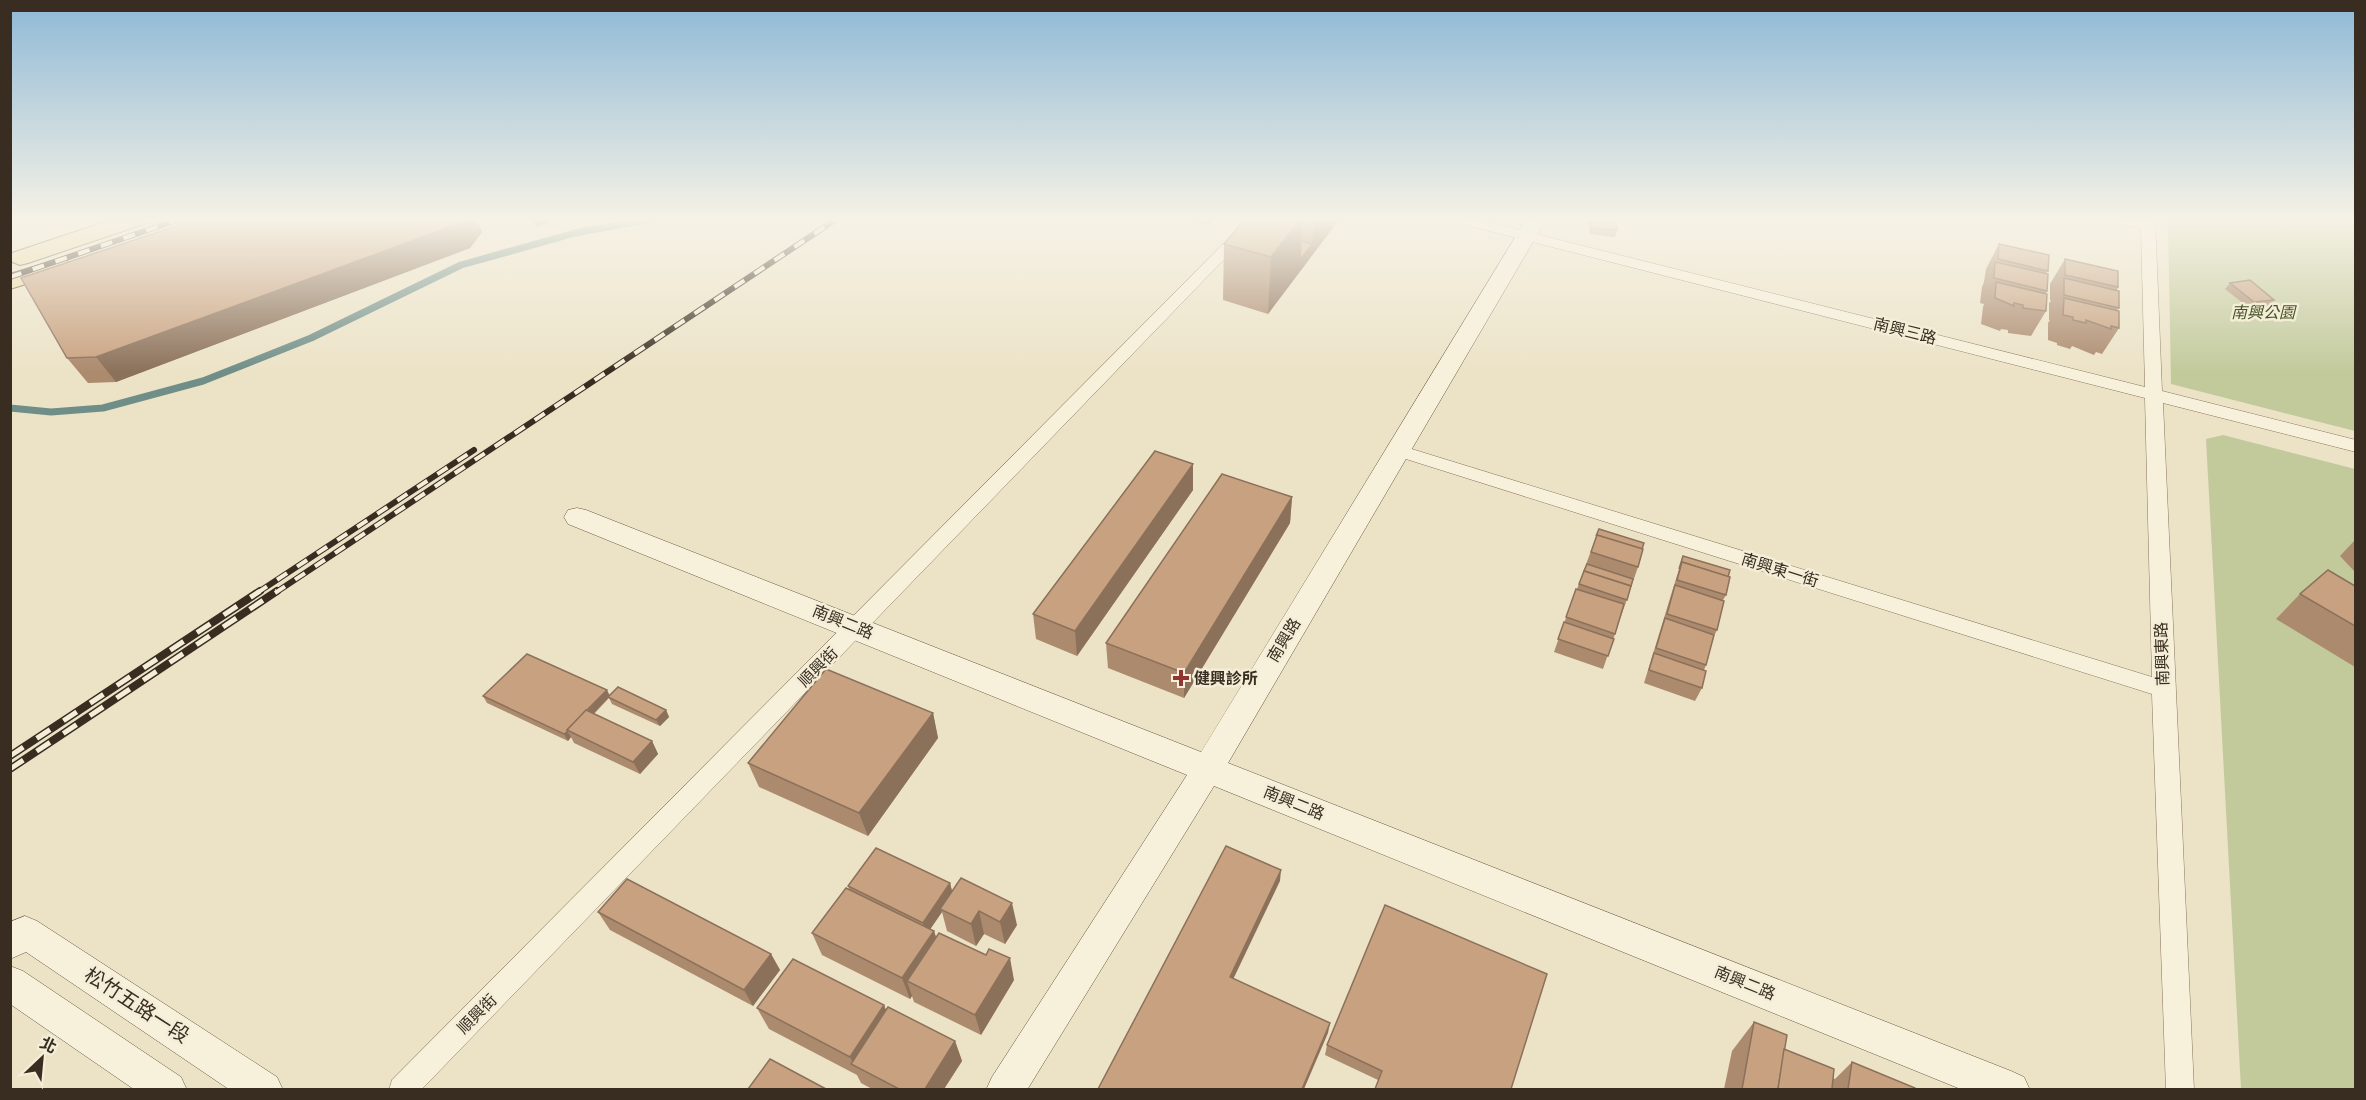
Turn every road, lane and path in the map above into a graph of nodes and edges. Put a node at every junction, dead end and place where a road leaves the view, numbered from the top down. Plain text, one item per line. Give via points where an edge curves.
1 (41, 269) edge
2 (1207, 269) edge
3 (1506, 269) edge
4 (1690, 269) edge
5 (2150, 269) edge
6 (10, 282) edge
7 (2154, 394) junction
8 (2355, 446) edge
9 (1396, 450) junction
10 (577, 518) dead end
11 (856, 628) junction
12 (2163, 689) junction
13 (1208, 768) junction
14 (10, 944) edge
15 (10, 983) edge
16 (168, 1089) edge
17 (264, 1089) edge
18 (402, 1089) edge
19 (1005, 1089) edge
20 (2011, 1089) edge
21 (2180, 1089) edge

1 - 6 main road
2 - 11 street, 順興街
3 - 9 street, 南興路
4 - 7 street, 南興三路
5 - 7 street, 南興東路
7 - 8 street, 南興三路
7 - 12 street, 南興東路
9 - 12 street, 南興東一街
9 - 13 street, 南興路
10 - 11 street, 南興二路
11 - 13 street, 南興二路
11 - 18 street, 順興街
12 - 21 street, 南興東路
13 - 19 street, 南興路
13 - 20 street, 南興二路
14 - 17 street, 松竹五路一段 via 25,932
15 - 16 street

